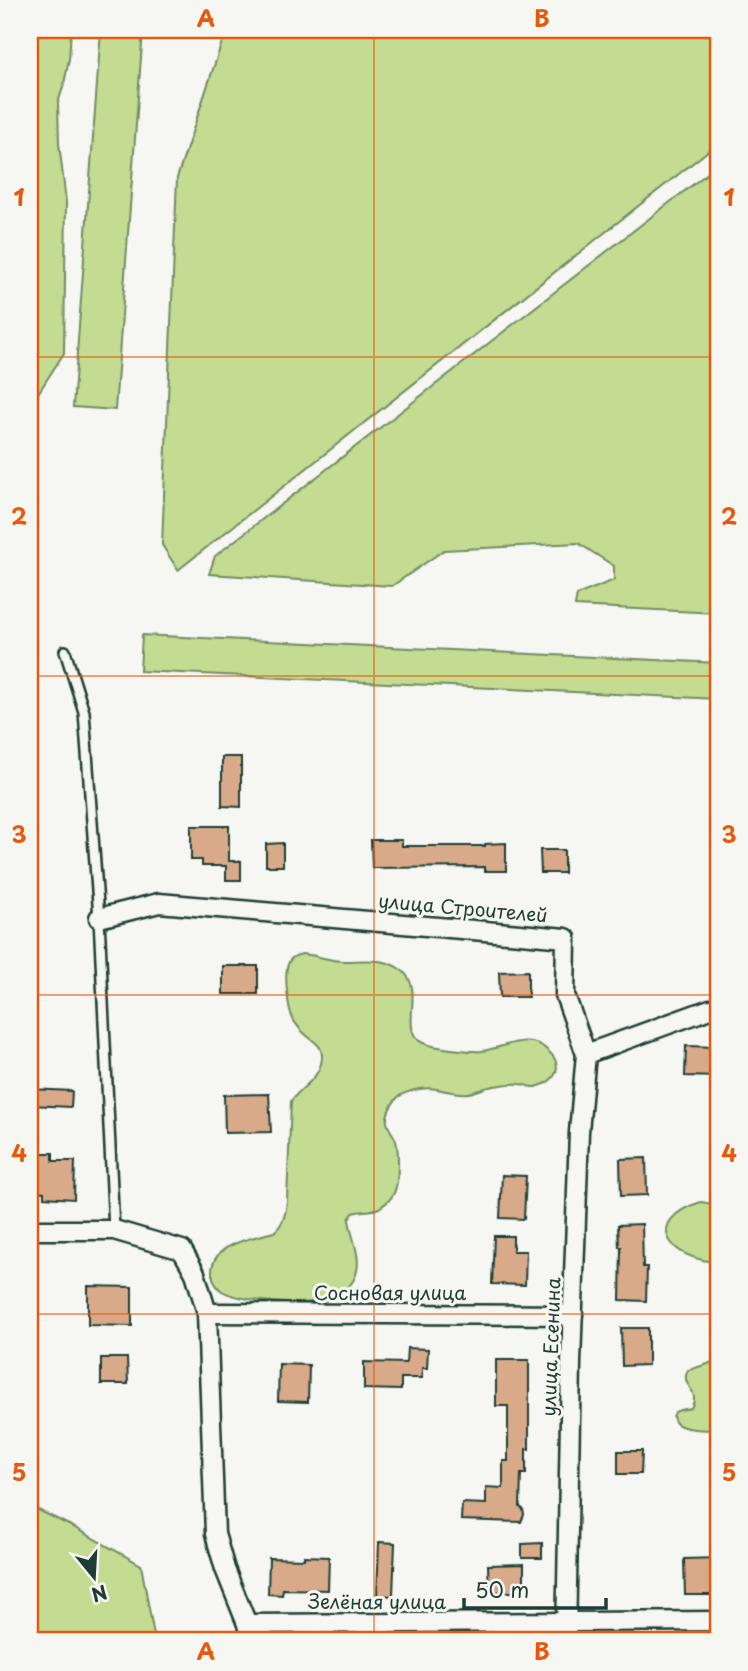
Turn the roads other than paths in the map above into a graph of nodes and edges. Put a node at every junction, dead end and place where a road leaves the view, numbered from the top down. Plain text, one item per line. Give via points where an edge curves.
1 (65, 650) dead end
2 (99, 918) junction
3 (718, 1009) edge
4 (586, 1054) junction
5 (30, 1230) edge
6 (114, 1230) junction
7 (206, 1313) junction
8 (573, 1315) junction
9 (566, 1621) junction
10 (718, 1621) edge
11 (249, 1633) edge
12 (566, 1641) edge

1 - 2 lane via 84,712
2 - 4 street, улица Строителей via 159,903 566,938 565,995
2 - 6 lane
3 - 4 street
4 - 8 street, улица Есенина
5 - 6 street
6 - 7 street via 182,1250 195,1273
7 - 8 street, Сосновая улица
7 - 11 street via 215,1534
8 - 9 street, улица Есенина
9 - 10 street, Зелёная улица
9 - 11 street, Зелёная улица
9 - 12 street, улица Есенина

